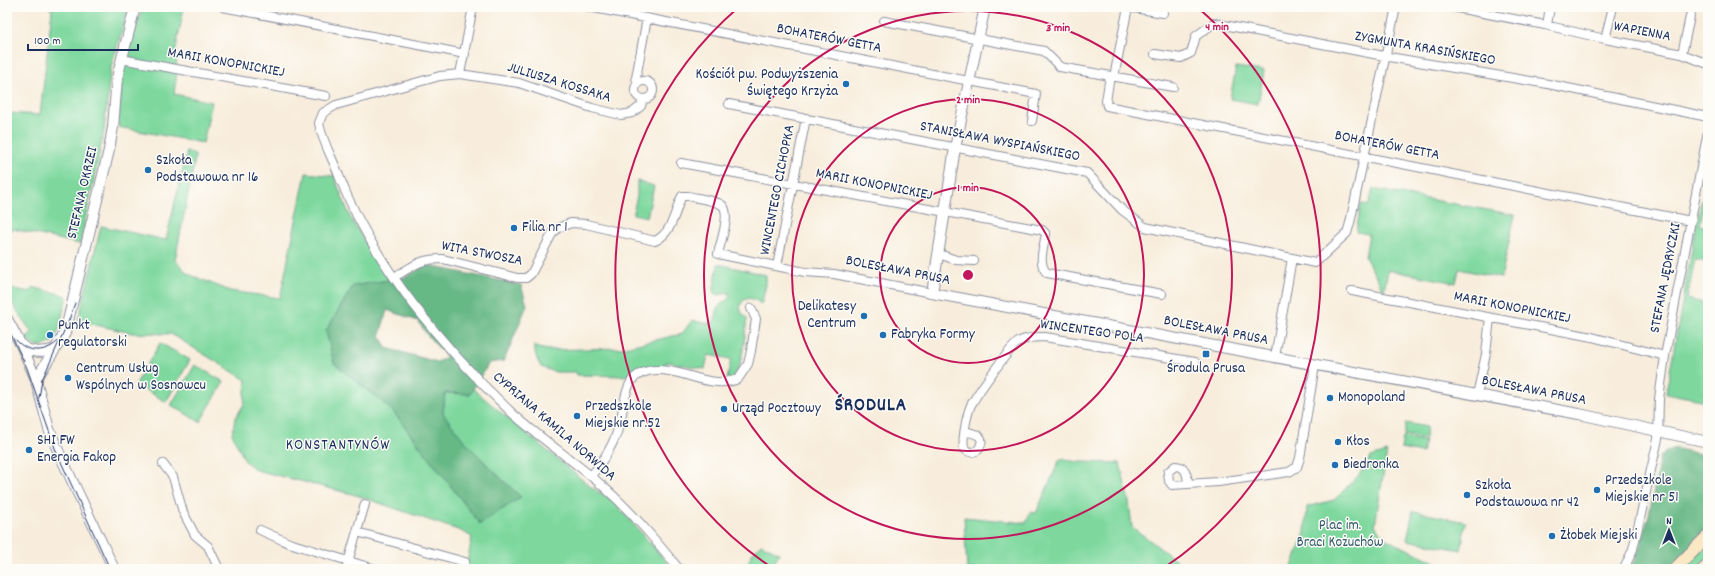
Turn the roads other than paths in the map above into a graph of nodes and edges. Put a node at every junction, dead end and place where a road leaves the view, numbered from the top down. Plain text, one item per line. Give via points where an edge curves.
1 (135, 7) edge
2 (223, 7) edge
3 (473, 7) edge
4 (589, 7) edge
5 (985, 7) edge
6 (1128, 7) edge
7 (1396, 7) edge
8 (1452, 7) edge
9 (1550, 7) edge
10 (1613, 7) edge
11 (1692, 7) edge
12 (1163, 13) dead end
13 (647, 18) junction
14 (884, 21) dead end
15 (1547, 25) junction
16 (1605, 39) junction
17 (979, 40) junction
18 (465, 54) junction
19 (1154, 54) dead end
20 (1682, 54) junction
21 (1386, 56) junction
22 (121, 58) junction
23 (1708, 64) edge
24 (460, 74) junction
25 (1112, 77) junction
26 (970, 81) junction
27 (638, 83) junction
28 (1173, 87) dead end
29 (326, 96) dead end
30 (643, 99) junction
31 (729, 104) dead end
32 (323, 113) joint
33 (1708, 117) edge
34 (806, 118) junction
35 (1032, 121) dead end
36 (1708, 131) edge
37 (955, 148) junction
38 (1365, 156) junction
39 (681, 163) dead end
40 (793, 184) junction
41 (945, 213) junction
42 (1691, 221) junction
43 (718, 254) joint
44 (939, 254) junction
45 (1292, 258) junction
46 (974, 261) dead end
47 (777, 266) junction
48 (394, 277) junction
49 (1352, 290) dead end
50 (932, 293) junction
51 (1162, 294) dead end
52 (751, 308) dead end
53 (1490, 318) junction
54 (7, 319) edge
55 (21, 346) junction
56 (53, 350) junction
57 (1666, 356) junction
58 (1275, 357) junction
59 (1195, 362) dead end
60 (1315, 365) junction
61 (35, 377) junction
62 (1477, 395) junction
63 (965, 431) dead end
64 (1659, 431) junction
65 (1708, 442) edge
66 (163, 464) dead end
67 (591, 476) junction
68 (1188, 483) dead end
69 (365, 504) dead end
70 (260, 530) dead end
71 (357, 532) junction
72 (1708, 536) edge
73 (465, 562) dead end
74 (347, 565) edge
75 (218, 566) edge
76 (1708, 566) edge
77 (114, 569) edge
78 (375, 569) edge
79 (679, 569) edge
80 (1624, 569) edge
81 (1675, 569) edge
82 (1704, 569) edge

1 - 22 street, STEFANA OKRZEI
2 - 18 street
3 - 18 street
4 - 13 street, BOHATERÓW GETTA
5 - 17 street
6 - 12 street
6 - 25 street
7 - 21 street
8 - 15 street, WAPIENNA
9 - 15 street
10 - 16 street
11 - 20 street
13 - 26 street, BOHATERÓW GETTA
13 - 27 street via 636,78
14 - 17 street
15 - 16 street, WAPIENNA
16 - 20 street, WAPIENNA
17 - 25 street via 1044,51 1060,68
17 - 26 street
18 - 24 street
19 - 21 street, ZYGMUNTA KRASIŃSKIEGO via 1182,58 1191,52 1196,36 1214,22
20 - 23 street, WAPIENNA
21 - 33 street, ZYGMUNTA KRASIŃSKIEGO via 1548,84
21 - 38 street
22 - 29 street, MARII KONOPNICKIEJ
22 - 56 street, STEFANA OKRZEI via 107,158 65,333
24 - 30 street, JULIUSZA KOSSAKA via 519,83 592,108 622,115 632,113
24 - 32 street, JULIUSZA KOSSAKA via 440,76 397,87 336,105
25 - 28 street
25 - 38 street, BOHATERÓW GETTA via 1107,106
26 - 35 street, BOHATERÓW GETTA via 1036,94
26 - 37 street
27 - 30 street via 636,95
27 - 30 street via 646,81 652,86 650,96
31 - 34 street, STANISŁAWA WYSPIAŃSKIEGO
32 - 48 street, CYPRIANA KAMILA NORWIDA via 319,123 349,202
34 - 37 street, STANISŁAWA WYSPIAŃSKIEGO
34 - 40 street, WINCENTEGO CICHOPKA
36 - 42 street, STEFANA JĘDRYCZKI
37 - 41 street
37 - 45 street, STANISŁAWA WYSPIAŃSKIEGO via 1088,173 1122,210 1145,227
38 - 42 street, BOHATERÓW GETTA
38 - 45 street, STANISŁAWA WYSPIAŃSKIEGO via 1347,233 1315,263
39 - 40 street, MARII KONOPNICKIEJ
40 - 41 street, MARII KONOPNICKIEJ
40 - 47 street, WINCENTEGO CICHOPKA
41 - 44 street
41 - 51 street, MARII KONOPNICKIEJ via 1042,230 1046,234 1041,264 1047,273
42 - 57 street, STEFANA JĘDRYCZKI
43 - 47 street, BOLESŁAWA PRUSA
43 - 48 street, WITA STWOSZA via 727,216 726,210 721,204 682,196 669,230 655,241 586,224 571,223 558,228 552,234 531,274 526,278 430,259 420,261
44 - 46 street via 956,260
44 - 50 street
45 - 58 street
47 - 50 street, BOLESŁAWA PRUSA
48 - 67 street, CYPRIANA KAMILA NORWIDA via 438,337 479,380 513,413
49 - 53 street, MARII KONOPNICKIEJ
50 - 58 street, BOLESŁAWA PRUSA
52 - 67 street via 756,319 751,351 748,364 738,379 722,383 662,370 642,373 631,380 626,390 620,426 607,454
53 - 57 street, MARII KONOPNICKIEJ via 1592,337
53 - 62 street via 1486,354
54 - 55 street
55 - 56 street via 35,352
55 - 61 street
56 - 61 street, STEFANA OKRZEI
57 - 64 street, STEFANA JĘDRYCZKI via 1659,399
58 - 60 street, BOLESŁAWA PRUSA
59 - 63 street, WINCENTEGO POLA via 1045,337 1019,341 1006,354 970,406
60 - 62 street, BOLESŁAWA PRUSA
60 - 68 street via 1297,466 1289,472 1218,482
61 - 77 street via 49,429
62 - 64 street, BOLESŁAWA PRUSA
64 - 65 street, BOLESŁAWA PRUSA
64 - 80 street via 1633,549
66 - 75 street via 173,477 183,512 195,535 208,546
67 - 79 street, CYPRIANA KAMILA NORWIDA via 646,529
69 - 71 street
70 - 74 street
71 - 73 street
71 - 74 street
72 - 81 main road
74 - 78 street
76 - 82 main road

